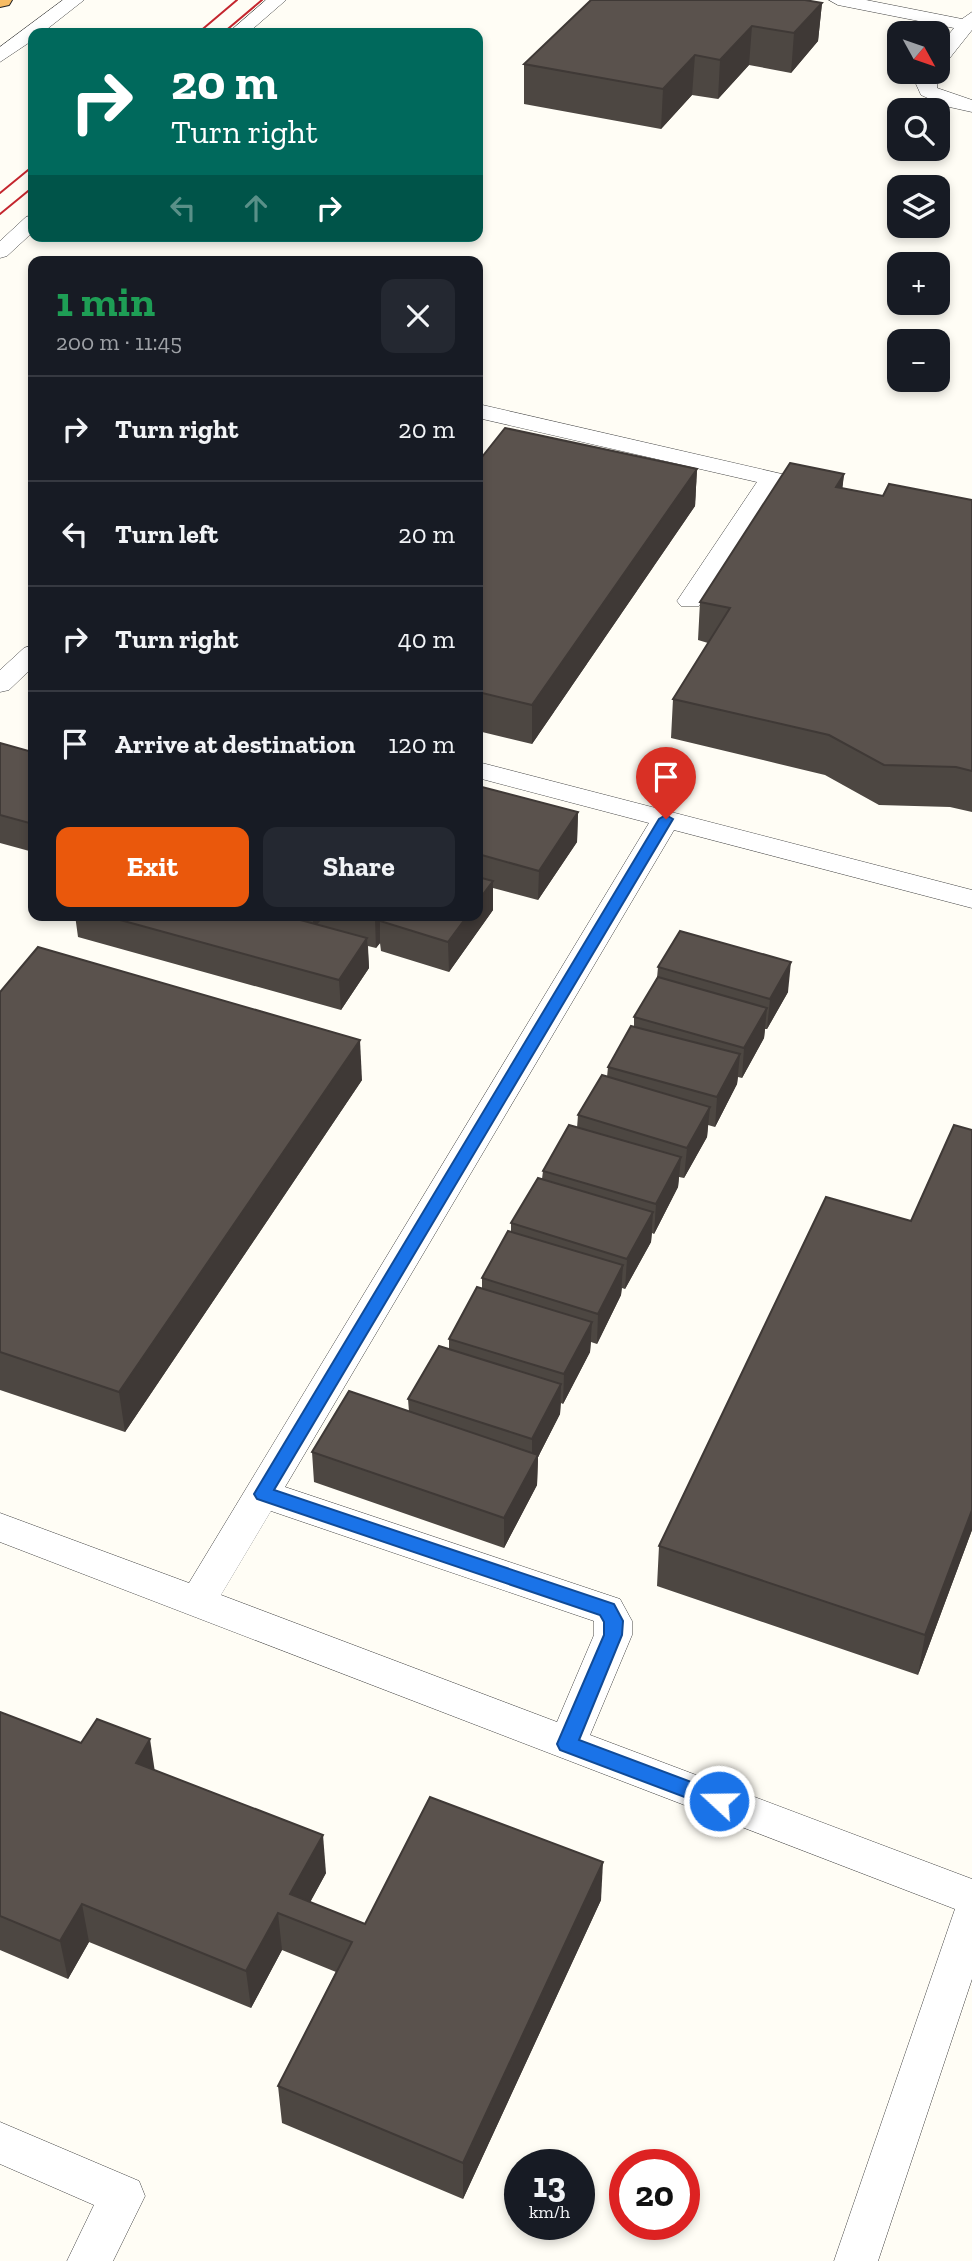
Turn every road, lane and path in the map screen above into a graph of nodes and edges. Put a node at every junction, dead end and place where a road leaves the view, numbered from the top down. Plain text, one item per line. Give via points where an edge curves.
1 (75, 0) edge
2 (277, 0) edge
3 (838, 0) edge
4 (969, 21) edge
5 (38, 28) edge
6 (243, 28) edge
7 (28, 35) edge
8 (950, 45) edge
9 (0, 56) edge
10 (926, 84) edge
11 (972, 106) edge
12 (28, 226) edge
13 (0, 252) edge
14 (483, 412) edge
15 (771, 480) junction
16 (838, 494) edge
17 (690, 601) dead end
18 (28, 658) edge
19 (0, 684) edge
20 (483, 770) edge
21 (666, 819) junction
22 (972, 899) edge
23 (263, 1494) junction
24 (0, 1527) edge
25 (198, 1603) junction
26 (567, 1744) junction
27 (972, 1897) edge
28 (972, 1917) edge
29 (0, 2143) edge
30 (89, 2261) edge
31 (856, 2261) edge

1 - 5 lane
2 - 6 lane
3 - 4 lane
4 - 8 lane
7 - 9 lane
10 - 11 lane via 928,90 952,102
12 - 13 lane
14 - 15 lane
15 - 16 lane
15 - 17 lane
18 - 19 lane
20 - 21 lane
21 - 22 lane
21 - 23 lane
23 - 25 lane
23 - 26 lane via 607,1609 613,1635
24 - 25 lane
25 - 26 lane
26 - 27 lane
28 - 31 lane
29 - 30 lane via 123,2196

